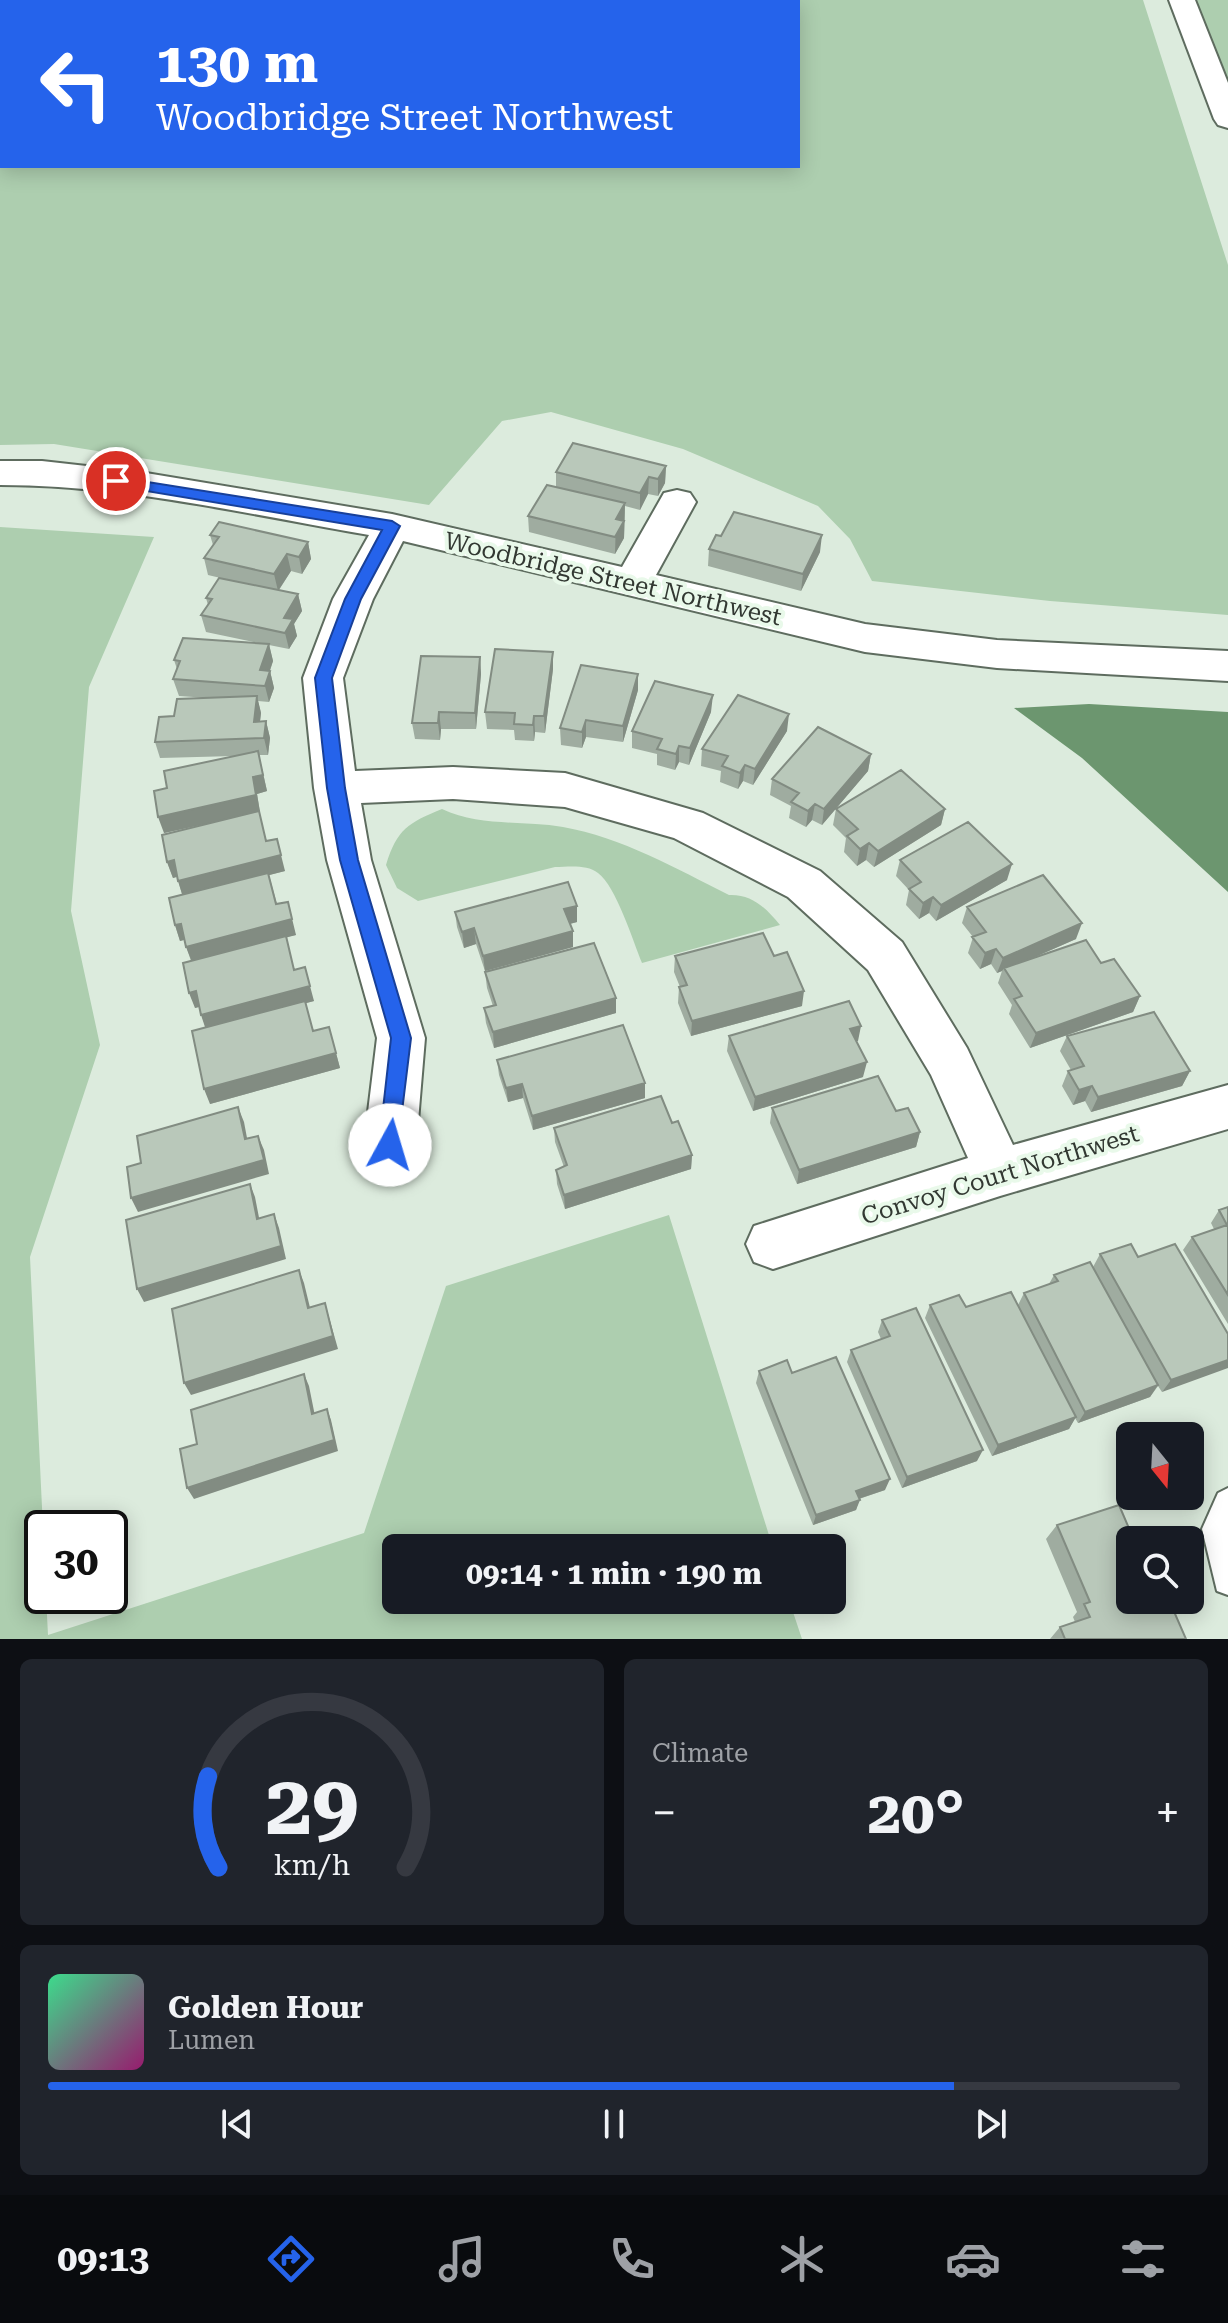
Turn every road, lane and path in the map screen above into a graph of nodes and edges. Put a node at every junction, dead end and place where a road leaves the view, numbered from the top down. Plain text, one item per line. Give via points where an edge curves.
1 (1182, 0) edge
2 (1228, 119) edge
3 (0, 473) edge
4 (677, 502) dead end
5 (392, 526) junction
6 (632, 584) junction
7 (1228, 666) edge
8 (336, 788) junction
9 (1228, 1107) edge
10 (390, 1145) dead end
11 (1000, 1172) junction
12 (773, 1244) dead end
13 (1228, 1503) edge
14 (1228, 1580) edge

1 - 2 street
3 - 5 street, Woodbridge Street Northwest via 140,484
4 - 6 street
5 - 6 street, Woodbridge Street Northwest
5 - 8 street via 353,599 323,678
6 - 7 street, Woodbridge Street Northwest via 865,638 997,654
8 - 10 street via 349,860 401,1038
8 - 11 street via 453,783 565,790 687,825 804,884 885,956 950,1063
9 - 11 street, Convoy Court Northwest
11 - 12 street, Convoy Court Northwest
13 - 14 lane via 1217,1529

